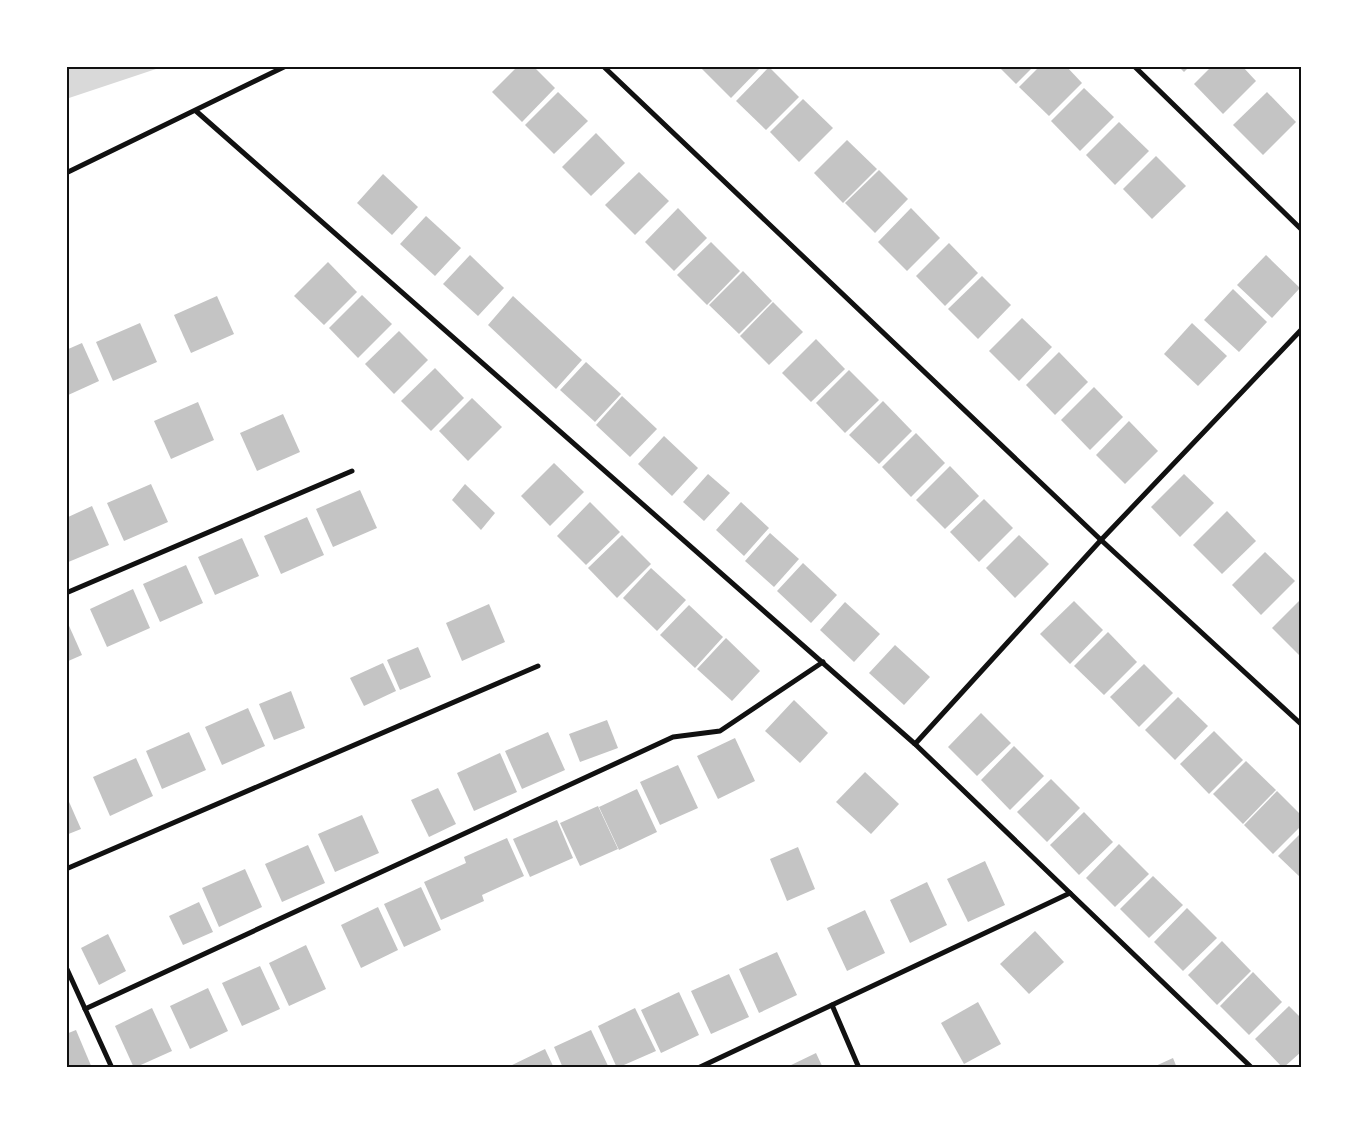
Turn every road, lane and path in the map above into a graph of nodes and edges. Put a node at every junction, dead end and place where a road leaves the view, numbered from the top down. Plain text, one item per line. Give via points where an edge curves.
1 (286, 66) edge
2 (603, 66) edge
3 (1134, 66) edge
4 (196, 111) junction
5 (66, 173) edge
6 (1301, 229) edge
7 (1301, 330) edge
8 (352, 471) dead end
9 (1101, 540) junction
10 (66, 593) edge
11 (823, 662) junction
12 (538, 666) dead end
13 (1301, 724) edge
14 (915, 744) junction
15 (66, 869) edge
16 (1070, 893) junction
17 (66, 967) edge
18 (832, 1005) junction
19 (85, 1009) junction
20 (112, 1068) edge
21 (698, 1068) edge
22 (859, 1068) edge
23 (1252, 1068) edge

1 - 4 street
2 - 9 street
3 - 6 street
4 - 5 street
4 - 11 street
7 - 9 street
8 - 10 street
9 - 13 street
9 - 14 street
11 - 14 street
11 - 19 street via 720,731 673,737
12 - 15 street
14 - 16 street
16 - 18 street
16 - 23 street
17 - 19 street
18 - 21 street
18 - 22 street
19 - 20 street

